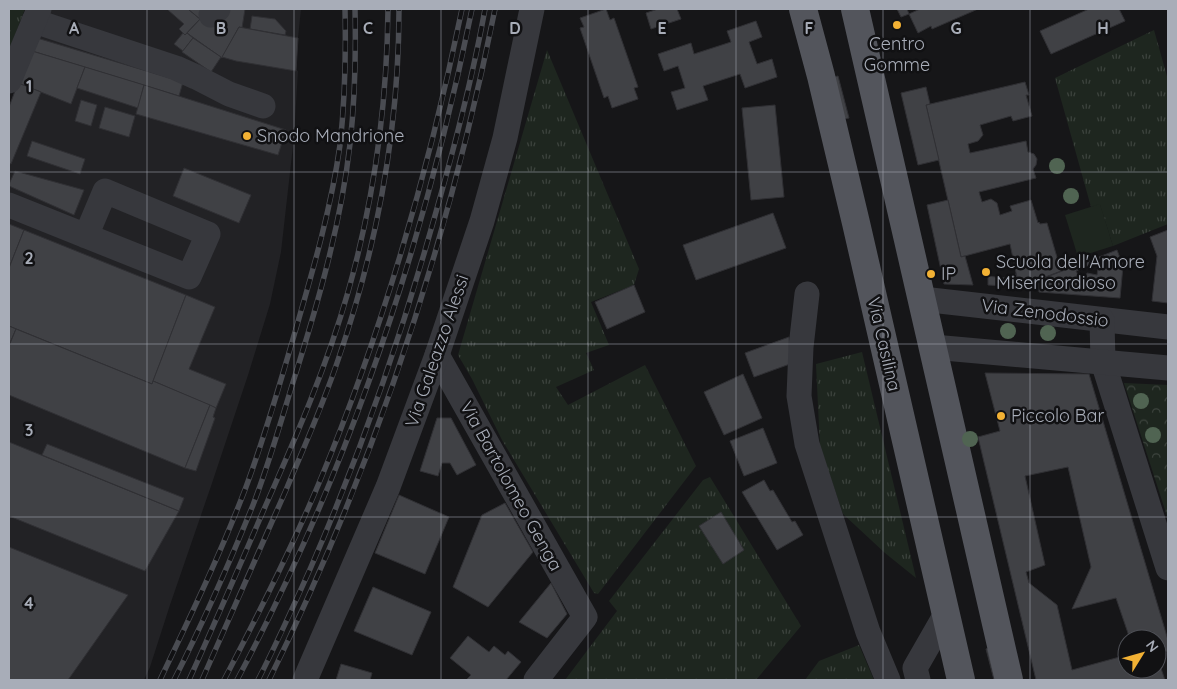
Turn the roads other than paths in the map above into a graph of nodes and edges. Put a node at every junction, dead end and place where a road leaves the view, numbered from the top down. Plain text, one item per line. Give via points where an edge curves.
1 (532, 9) edge
2 (803, 9) edge
3 (855, 9) edge
4 (36, 15) edge
5 (9, 81) edge
6 (263, 106) dead end
7 (9, 205) edge
8 (86, 236) junction
9 (807, 294) dead end
10 (922, 299) junction
11 (1102, 320) junction
12 (1168, 327) edge
13 (933, 347) junction
14 (437, 355) junction
15 (1103, 362) junction
16 (1168, 368) edge
17 (1168, 568) edge
18 (946, 614) junction
19 (305, 680) edge
20 (536, 680) edge
21 (888, 680) edge
22 (918, 680) edge
23 (961, 680) edge
24 (1010, 680) edge

1 - 14 street, Via Galeazzo Alessi via 505,138 482,221
2 - 18 main road, Via Casilina
3 - 10 main road
4 - 5 street
4 - 6 street via 176,68 229,94
7 - 8 street
8 - 8 street via 190,277 208,234 105,191
9 - 21 street via 799,396 807,444 868,632
10 - 11 street, Via Zenodossio
10 - 13 main road
11 - 12 street, Via Zenodossio
11 - 15 street
13 - 15 street
13 - 24 main road
14 - 19 street, Via Galeazzo Alessi via 388,487
14 - 20 street, Via Bartolomeo Genga via 585,617
15 - 16 street
15 - 17 street
18 - 22 street via 915,668
18 - 23 main road, Via Casilina

